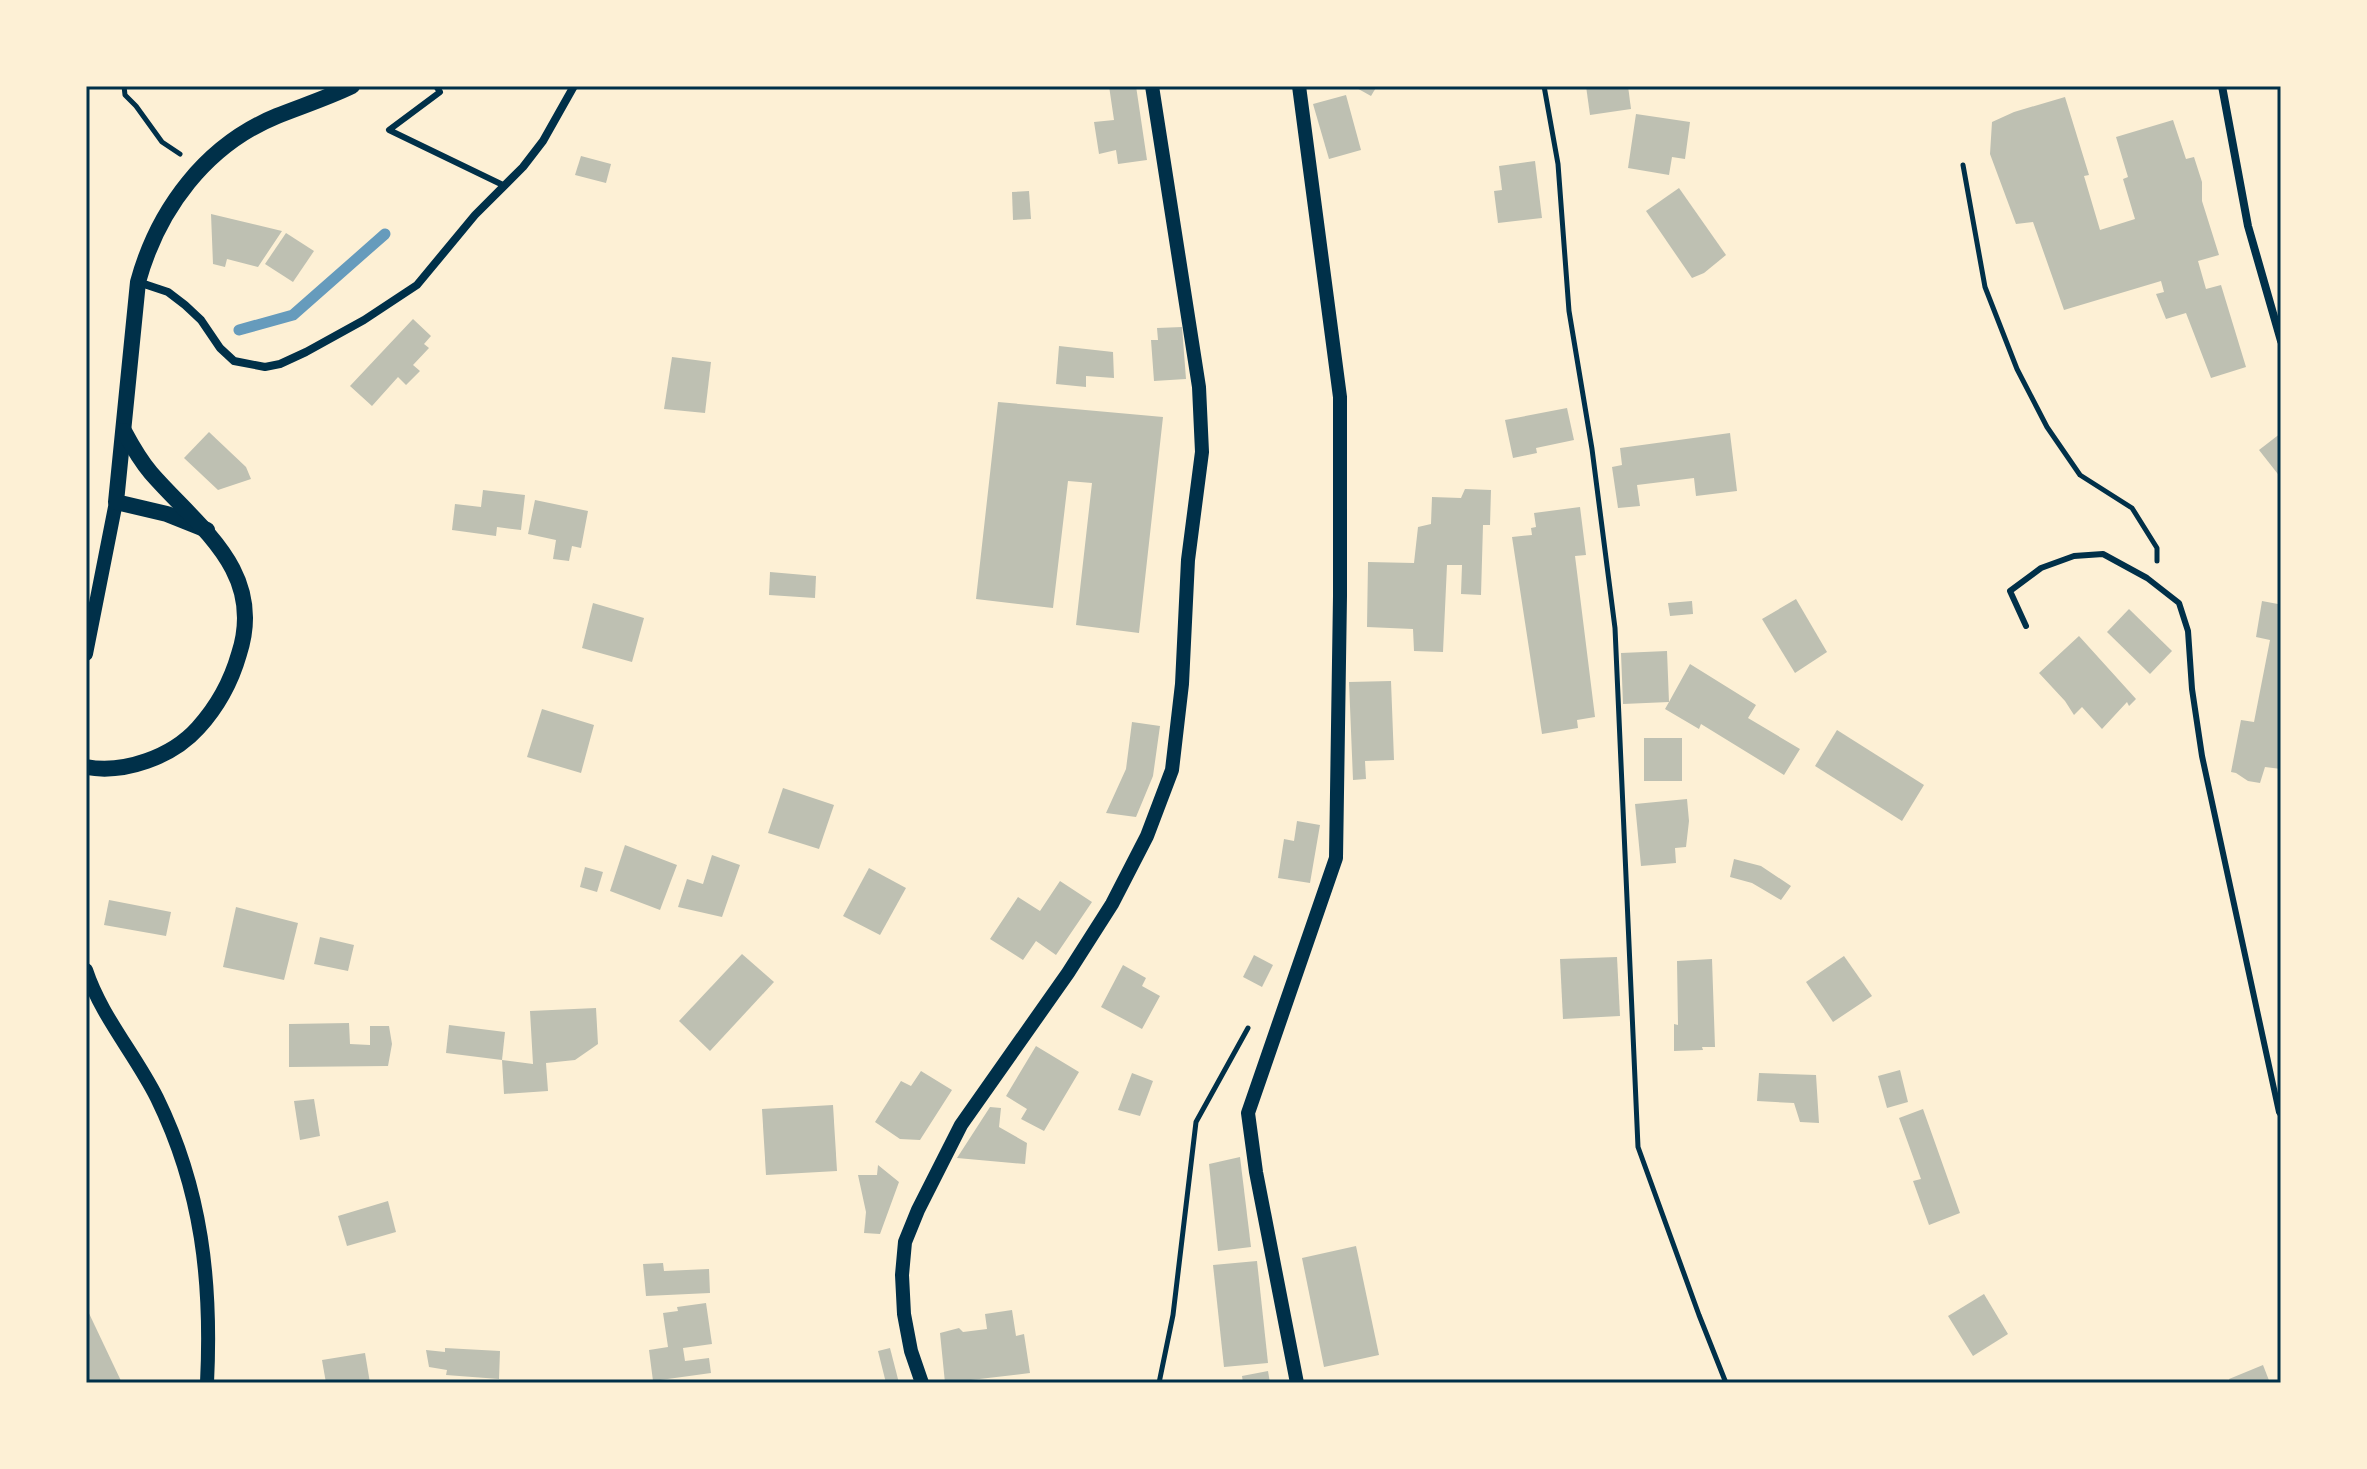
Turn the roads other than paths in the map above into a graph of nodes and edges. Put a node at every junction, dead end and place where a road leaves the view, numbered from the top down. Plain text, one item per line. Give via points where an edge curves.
1 (352, 86) edge
2 (436, 86) edge
3 (574, 86) edge
4 (1152, 86) edge
5 (1299, 86) edge
6 (2222, 86) edge
7 (505, 186) junction
8 (138, 282) junction
9 (2281, 341) edge
10 (124, 431) junction
11 (116, 502) junction
12 (207, 530) junction
13 (2026, 626) dead end
14 (86, 654) edge
15 (86, 767) edge
16 (86, 970) edge
17 (2281, 1115) edge
18 (207, 1383) edge
19 (922, 1383) edge
20 (1297, 1383) edge

1 - 8 main road via 274,117 229,142 199,168 162,221
2 - 7 lane via 440,92 389,130
3 - 7 street via 543,141
4 - 19 street via 1199,387 1202,452 1172,770 1147,836 1112,904 961,1125 918,1210 905,1242 902,1275 904,1314
5 - 20 street via 1340,397 1336,858 1248,1113
6 - 9 street via 2248,226
7 - 8 street via 417,285 280,364 234,361 185,305 168,292
8 - 10 main road
10 - 11 main road
10 - 12 main road via 150,471
11 - 12 main road
11 - 14 street
12 - 15 main road via 235,573 244,602 246,633 232,676 213,712 163,754 131,766
13 - 17 lane via 2010,591 2041,568 2074,556 2103,554 2179,603 2188,631 2202,756
16 - 18 street via 156,1097 185,1167 203,1240 210,1328

